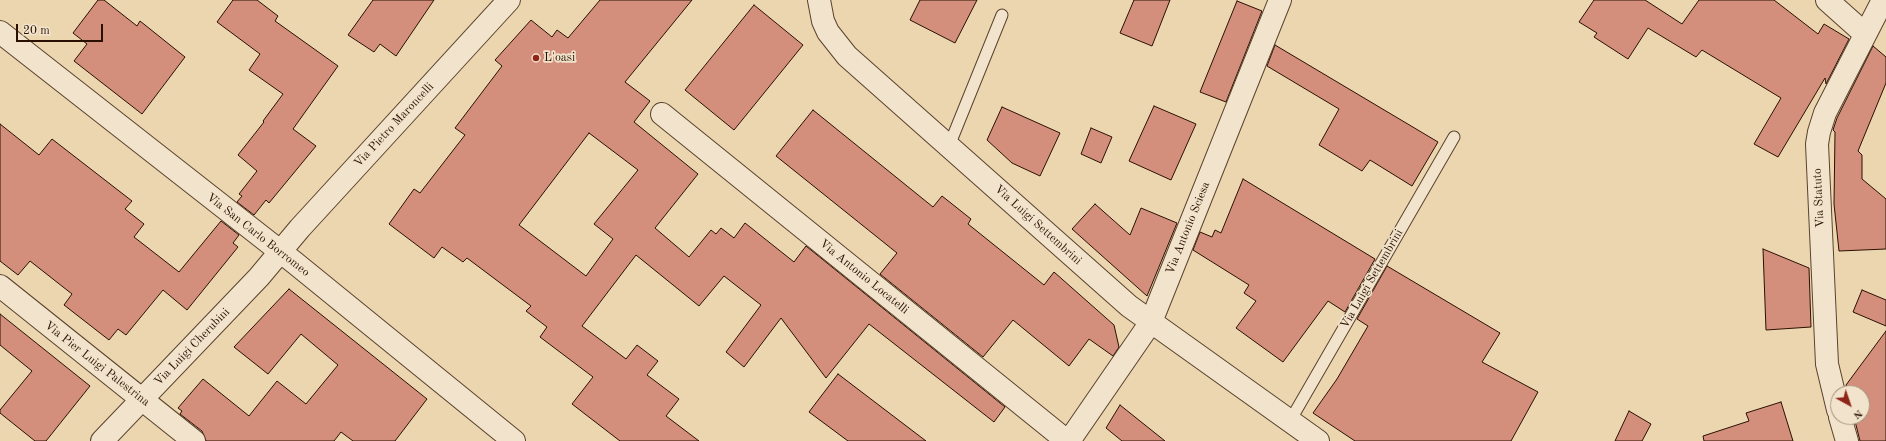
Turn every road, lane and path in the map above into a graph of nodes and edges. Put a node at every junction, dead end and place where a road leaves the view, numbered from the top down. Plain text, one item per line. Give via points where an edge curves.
1 (510, 0) edge
2 (819, 0) edge
3 (1280, 0) edge
4 (1827, 0) edge
5 (1884, 0) edge
6 (1002, 15) dead end
7 (0, 32) edge
8 (1865, 34) junction
9 (662, 114) dead end
10 (1454, 137) dead end
11 (949, 146) junction
12 (280, 252) junction
13 (0, 286) edge
14 (1150, 322) junction
15 (1832, 385) edge
16 (141, 400) junction
17 (1290, 421) junction
18 (1842, 425) edge
19 (102, 441) edge
20 (194, 441) edge
21 (514, 441) edge
22 (1068, 441) edge
23 (1318, 441) edge
24 (1847, 441) edge

1 - 12 street, Via Pietro Maroncelli
2 - 11 street, Via Luigi Settembrini via 823,21 835,43
3 - 14 street, Via Antonio Sciesa
4 - 8 street
5 - 8 street, Via Statuto
6 - 11 lane
7 - 12 street, Via San Carlo Borromeo
8 - 15 street, Via Statuto via 1825,113 1819,132 1827,364
9 - 22 street, Via Antonio Locatelli
10 - 17 lane, Via Luigi Settembrini
11 - 14 street, Via Luigi Settembrini
12 - 16 street, Via Luigi Cherubini
12 - 21 street, Via San Carlo Borromeo
13 - 16 street, Via Pier Luigi Palestrina
14 - 17 street, Via Luigi Settembrini
14 - 22 street, Via Antonio Sciesa
16 - 19 street, Via Luigi Cherubini
16 - 20 street, Via Pier Luigi Palestrina
17 - 23 street, Via Luigi Settembrini
18 - 24 street

